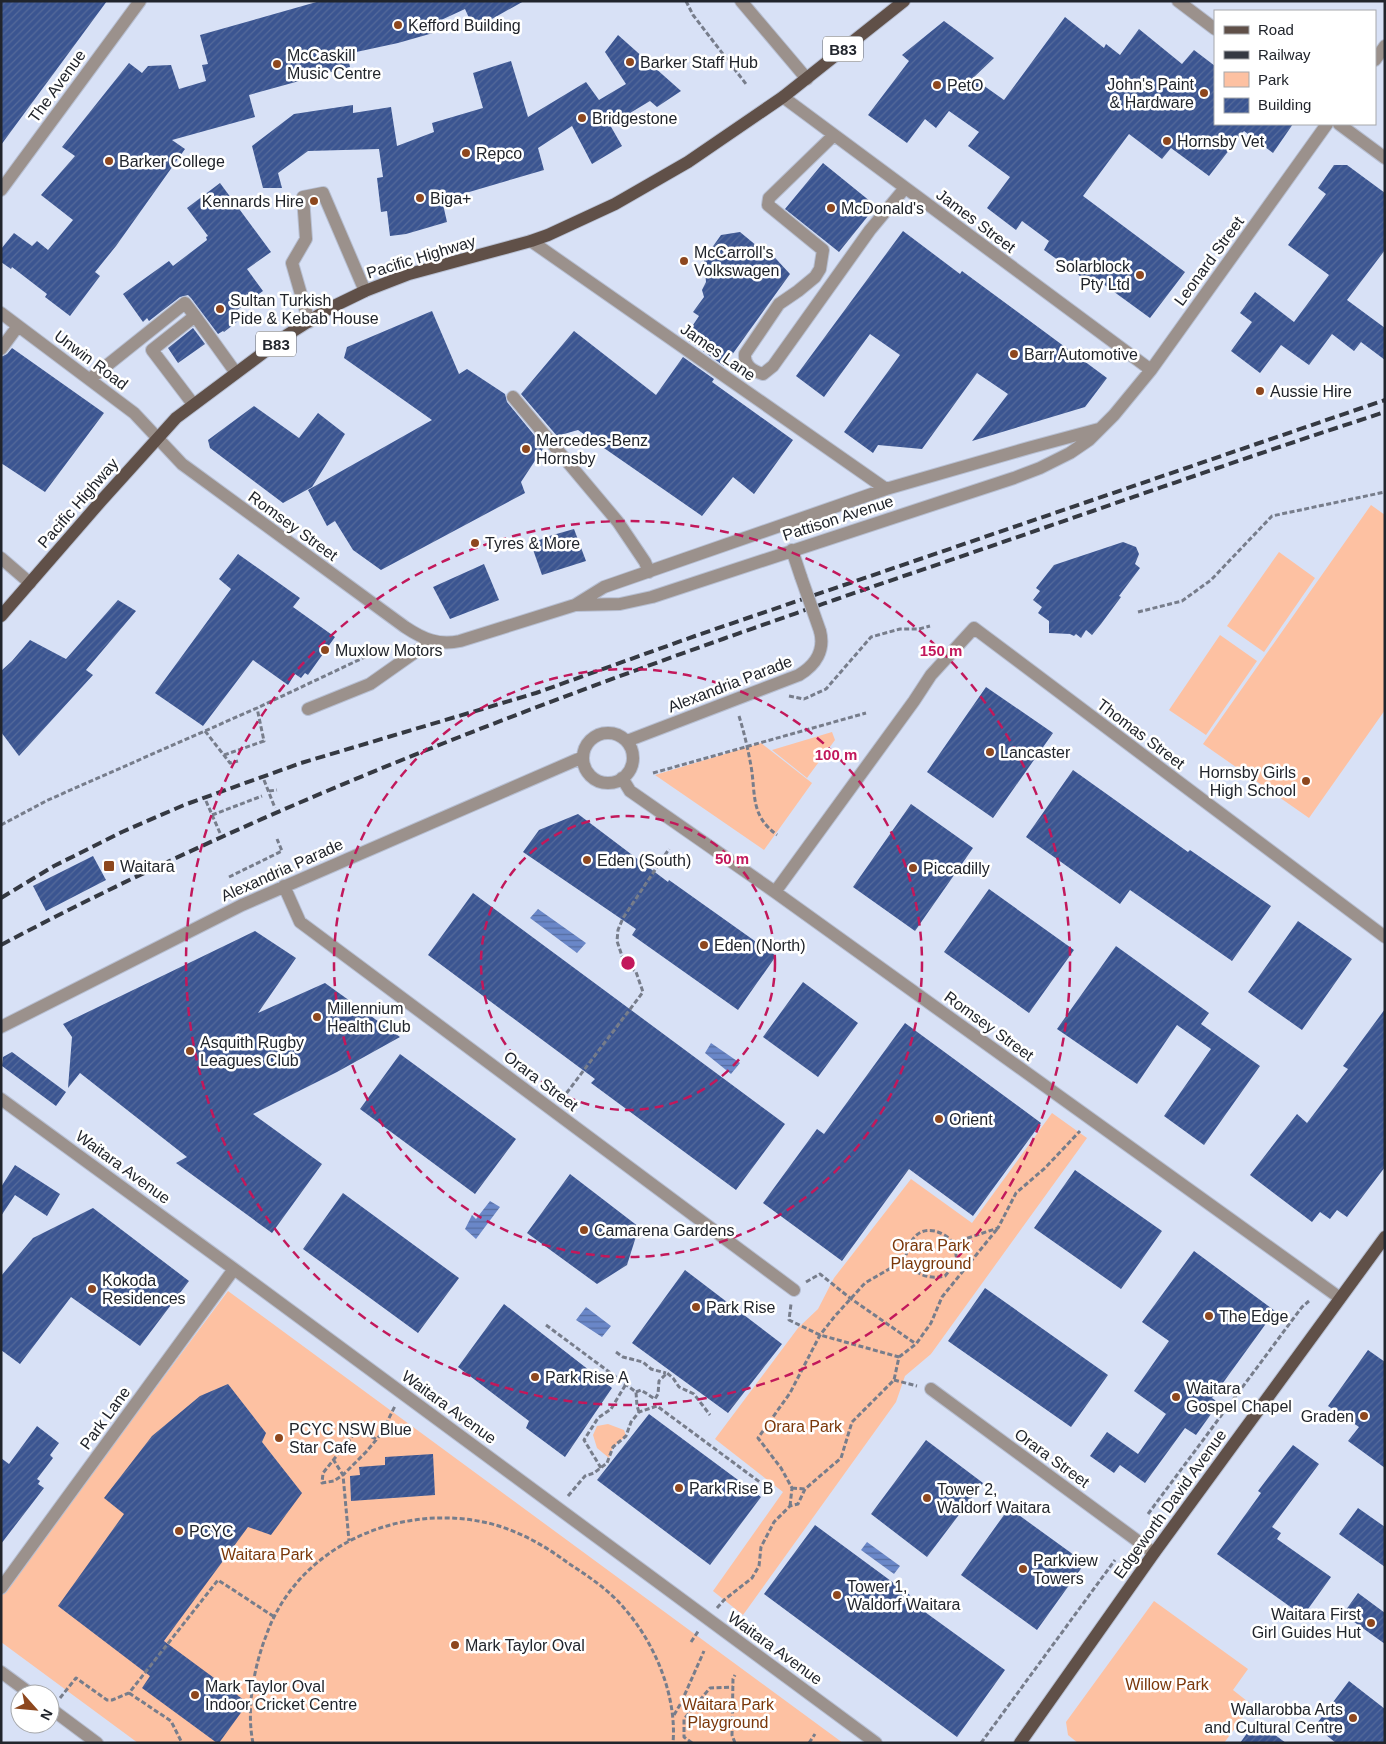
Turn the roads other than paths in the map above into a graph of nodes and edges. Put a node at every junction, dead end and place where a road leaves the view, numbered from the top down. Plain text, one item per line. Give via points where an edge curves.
1 (140, 1) edge
2 (741, 1) edge
3 (904, 1) edge
4 (1178, 1) edge
5 (1214, 28) edge
6 (1385, 46) edge
7 (1376, 59) edge
8 (806, 79) junction
9 (783, 97) junction
10 (1326, 125) edge
11 (1340, 125) edge
12 (834, 135) junction
13 (1385, 158) edge
14 (905, 188) junction
15 (1, 190) edge
16 (531, 241) junction
17 (364, 291) junction
18 (1, 313) edge
19 (195, 316) junction
20 (309, 322) junction
21 (18, 326) junction
22 (142, 336) junction
23 (1, 349) edge
24 (152, 350) junction
25 (1150, 370) junction
26 (236, 373) junction
27 (90, 379) junction
28 (513, 397) dead end
29 (193, 404) junction
30 (1114, 415) joint
31 (1099, 429) junction
32 (158, 438) junction
33 (886, 490) junction
34 (792, 550) junction
35 (1, 558) edge
36 (650, 572) junction
37 (30, 583) junction
38 (575, 605) junction
39 (1, 616) edge
40 (414, 634) joint
41 (431, 641) junction
42 (308, 709) dead end
43 (626, 740) junction
44 (583, 757) junction
45 (622, 778) junction
46 (284, 886) junction
47 (775, 892) junction
48 (1385, 938) edge
49 (1, 1027) edge
50 (1, 1100) edge
51 (1385, 1237) edge
52 (234, 1268) junction
53 (794, 1290) road end
54 (1340, 1298) junction
55 (932, 1389) road end
56 (1154, 1553) junction
57 (1, 1588) edge
58 (1, 1672) edge
59 (17, 1684) edge
60 (60, 1715) edge
61 (1024, 1741) edge
62 (98, 1743) edge
63 (876, 1743) edge

1 - 15 street, The Avenue
2 - 8 street
3 - 8 main road, Pacific Highway / B83
4 - 5 street
6 - 7 street
8 - 9 main road, Pacific Highway / B83
9 - 12 street, James Street
9 - 16 main road, Pacific Highway / B83 via 688,162 615,204
10 - 25 street, Leonard Street
11 - 13 street
12 - 14 street, James Street
12 - 14 street via 769,198 768,205 823,250 820,269 815,277 779,304 745,354 744,360 755,372 763,374 772,366 870,230
14 - 25 street, James Street
16 - 17 main road, Pacific Highway / B83 via 409,274
16 - 33 street, James Lane
17 - 20 main road, Pacific Highway / B83
17 - 20 street via 323,193 303,197 306,239 292,263
18 - 21 street, Unwin Road
19 - 22 street via 185,303
19 - 24 street
19 - 26 street
20 - 26 main road, Pacific Highway / B83
21 - 23 street
21 - 27 street, Unwin Road
22 - 24 street
22 - 27 street
24 - 29 street
25 - 30 street, Leonard Street
26 - 29 main road, Pacific Highway / B83
27 - 32 street, Unwin Road via 134,413
28 - 36 street via 618,522
29 - 32 main road, Pacific Highway / B83
30 - 31 street, Pattison Avenue
31 - 33 street, Pattison Avenue
31 - 34 street, Pattison Avenue via 1070,453 1040,468
32 - 37 main road, Pacific Highway / B83
32 - 40 street, Romsey Street via 182,464 207,484
33 - 36 street, Pattison Avenue
34 - 38 street, Pattison Avenue via 652,597 620,604
34 - 43 street, Alexandria Parade, bridge via 822,644 819,656 809,669
35 - 37 street
36 - 38 street, Pattison Avenue via 604,587
37 - 39 main road, Pacific Highway / B83
38 - 41 street, Pattison Avenue via 460,642
40 - 41 street, Pattison Avenue
41 - 42 street via 370,684
43 - 44 street via 612,733 596,736 585,748
43 - 45 street via 633,756 632,765
44 - 45 street via 587,771 600,781
44 - 46 street, Alexandria Parade
45 - 47 street, Romsey Street via 630,791
46 - 49 street, Alexandria Parade
46 - 53 street, Orara Street via 300,922
47 - 48 street, Thomas Street via 931,675 974,628
47 - 54 street, Romsey Street
50 - 52 street, Waitara Avenue
51 - 54 main road, Edgeworth David Avenue
52 - 57 street, Park Lane
52 - 63 street, Waitara Avenue
54 - 56 main road, Edgeworth David Avenue
55 - 56 street, Orara Street
56 - 61 main road, Edgeworth David Avenue
58 - 59 street
60 - 62 street

